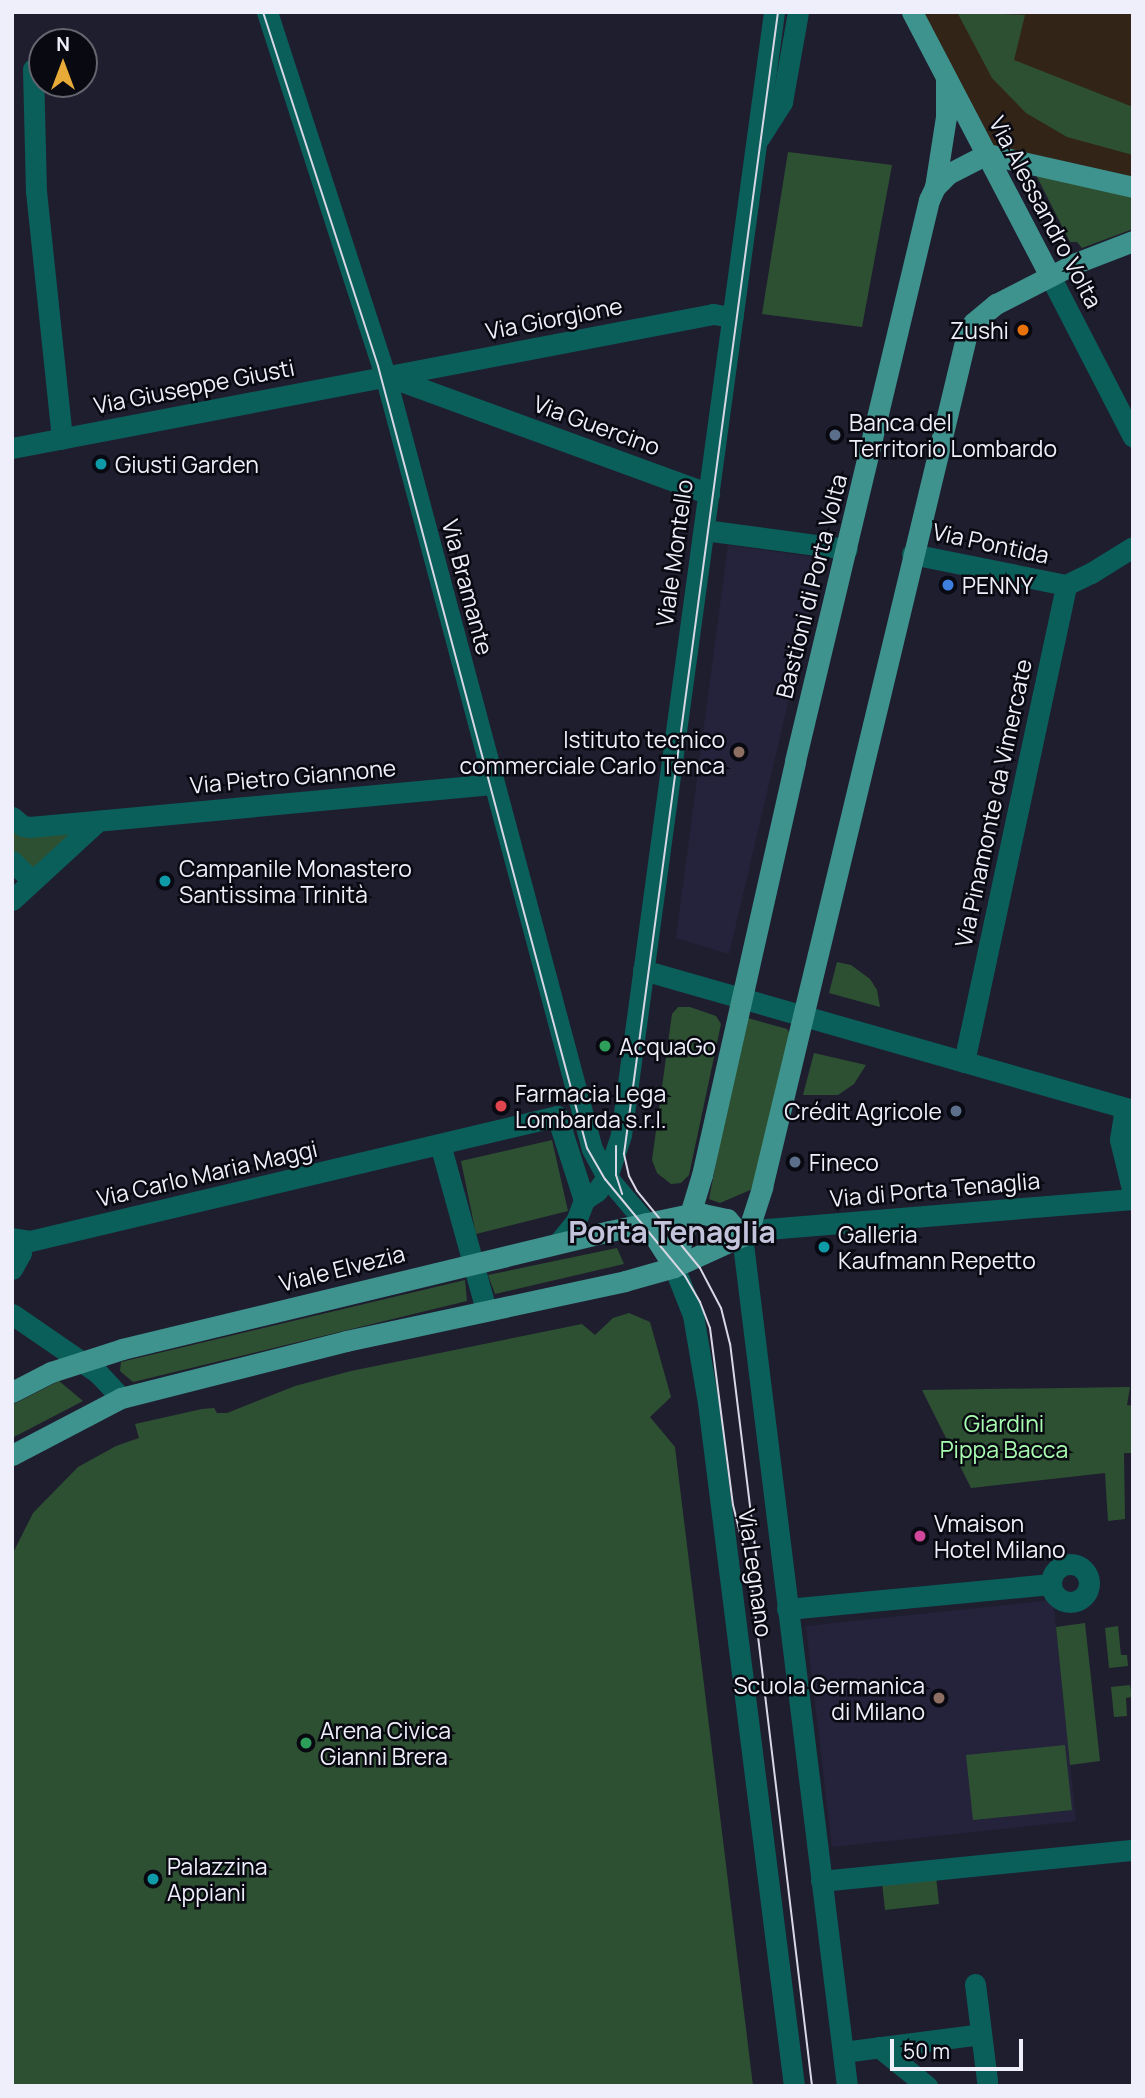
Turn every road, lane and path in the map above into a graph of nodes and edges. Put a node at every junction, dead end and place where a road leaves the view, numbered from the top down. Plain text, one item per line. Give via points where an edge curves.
1 (267, 12) edge
2 (774, 12) edge
3 (798, 12) edge
4 (912, 12) edge
5 (946, 78) junction
6 (34, 98) edge
7 (756, 143) junction
8 (986, 154) junction
9 (935, 187) junction
10 (1133, 187) edge
11 (1131, 243) edge
12 (1050, 276) junction
13 (733, 317) junction
14 (466, 361) junction
15 (385, 376) junction
16 (467, 405) junction
17 (1133, 437) edge
18 (62, 439) junction
19 (12, 448) edge
20 (709, 494) junction
21 (704, 530) junction
22 (1133, 547) edge
23 (847, 549) junction
24 (912, 554) junction
25 (1066, 585) junction
26 (492, 784) junction
27 (12, 817) edge
28 (98, 821) junction
29 (12, 861) edge
30 (32, 881) junction
31 (12, 900) edge
32 (643, 970) junction
33 (742, 998) junction
34 (802, 1015) junction
35 (964, 1062) junction
36 (1129, 1109) edge
37 (440, 1144) junction
38 (607, 1177) junction
39 (1133, 1193) edge
40 (1133, 1199) edge
41 (584, 1200) junction
42 (690, 1214) junction
43 (646, 1223) junction
44 (743, 1236) junction
45 (15, 1239) edge
46 (559, 1242) junction
47 (473, 1262) junction
48 (674, 1267) junction
49 (12, 1269) edge
50 (486, 1310) junction
51 (12, 1314) edge
52 (81, 1361) junction
53 (12, 1392) edge
54 (121, 1398) junction
55 (12, 1455) edge
56 (1051, 1584) dead end
57 (788, 1609) junction
58 (1133, 1850) edge
59 (821, 1881) junction
60 (975, 1984) dead end
61 (981, 2034) junction
62 (878, 2047) junction
63 (843, 2052) junction
64 (987, 2081) dead end
65 (794, 2086) edge
66 (847, 2086) edge
67 (927, 2086) edge

1 - 15 street, Via Bramante
2 - 7 street, Viale Montello
3 - 7 street, Viale Montello via 782,102
4 - 5 main road, Via Alessandro Volta
5 - 8 main road, Via Alessandro Volta
5 - 9 main road, Bastioni di Porta Volta via 946,117
6 - 18 street via 36,191
7 - 13 street, Viale Montello
8 - 9 main road via 948,174
8 - 10 main road
8 - 12 main road, Via Alessandro Volta
9 - 23 main road, Bastioni di Porta Volta
11 - 12 main road
12 - 17 street, Via Alessandro Volta
12 - 24 main road via 996,304 973,323 960,355
13 - 14 street, Via Giorgione via 713,314
13 - 20 street, Viale Montello
14 - 15 street, Via Giorgione
14 - 16 street via 458,383
15 - 16 street, Via Guercino
15 - 18 street, Via Giuseppe Giusti
15 - 26 street, Via Bramante
16 - 20 street, Via Guercino
18 - 19 street, Via Giuseppe Giusti
20 - 21 street, Viale Montello
21 - 23 street
21 - 32 street, Viale Montello
22 - 25 street, Via Pontida
23 - 33 main road, Bastioni di Porta Volta
24 - 25 street, Via Pontida
24 - 34 main road
25 - 35 street, Via Pinamonte da Vimercate
26 - 28 street, Via Pietro Giannone
26 - 38 street, Via Bramante via 592,1149
27 - 28 street, Via Pietro Giannone via 30,827
28 - 30 street
29 - 30 street
30 - 31 street
32 - 33 street
32 - 38 street, Viale Montello via 621,1135
33 - 34 street
33 - 42 main road, Bastioni di Porta Volta
34 - 35 street
34 - 44 main road via 762,1187
35 - 36 street
36 - 39 street via 1120,1140
37 - 41 street, Via Carlo Maria Maggi via 557,1116
37 - 45 street, Via Carlo Maria Maggi via 30,1241
37 - 47 street
38 - 41 street
38 - 43 street, Via Legnano
40 - 44 street, Via di Porta Tenaglia via 766,1229
41 - 46 street via 576,1221
42 - 43 main road, Viale Elvezia
42 - 44 main road, Viale Elvezia via 727,1219
42 - 48 main road, Bastioni di Porta Volta
43 - 46 main road, Viale Elvezia
43 - 48 main road, Via Legnano
44 - 48 main road
44 - 57 street, Via Legnano
45 - 49 street, Via Carlo Maria Maggi via 21,1253
46 - 47 main road, Viale Elvezia
47 - 50 street
47 - 52 main road, Viale Elvezia
48 - 50 main road
48 - 65 street, Via Legnano via 693,1314 708,1403
50 - 54 main road
51 - 52 street
52 - 53 main road, Viale Elvezia
52 - 54 street
54 - 55 main road
56 - 57 street
57 - 59 street, Via Legnano
58 - 59 street
59 - 63 street, Via Legnano
60 - 61 street
61 - 62 street
61 - 64 street
62 - 63 street
62 - 67 street
63 - 66 street, Via Legnano

